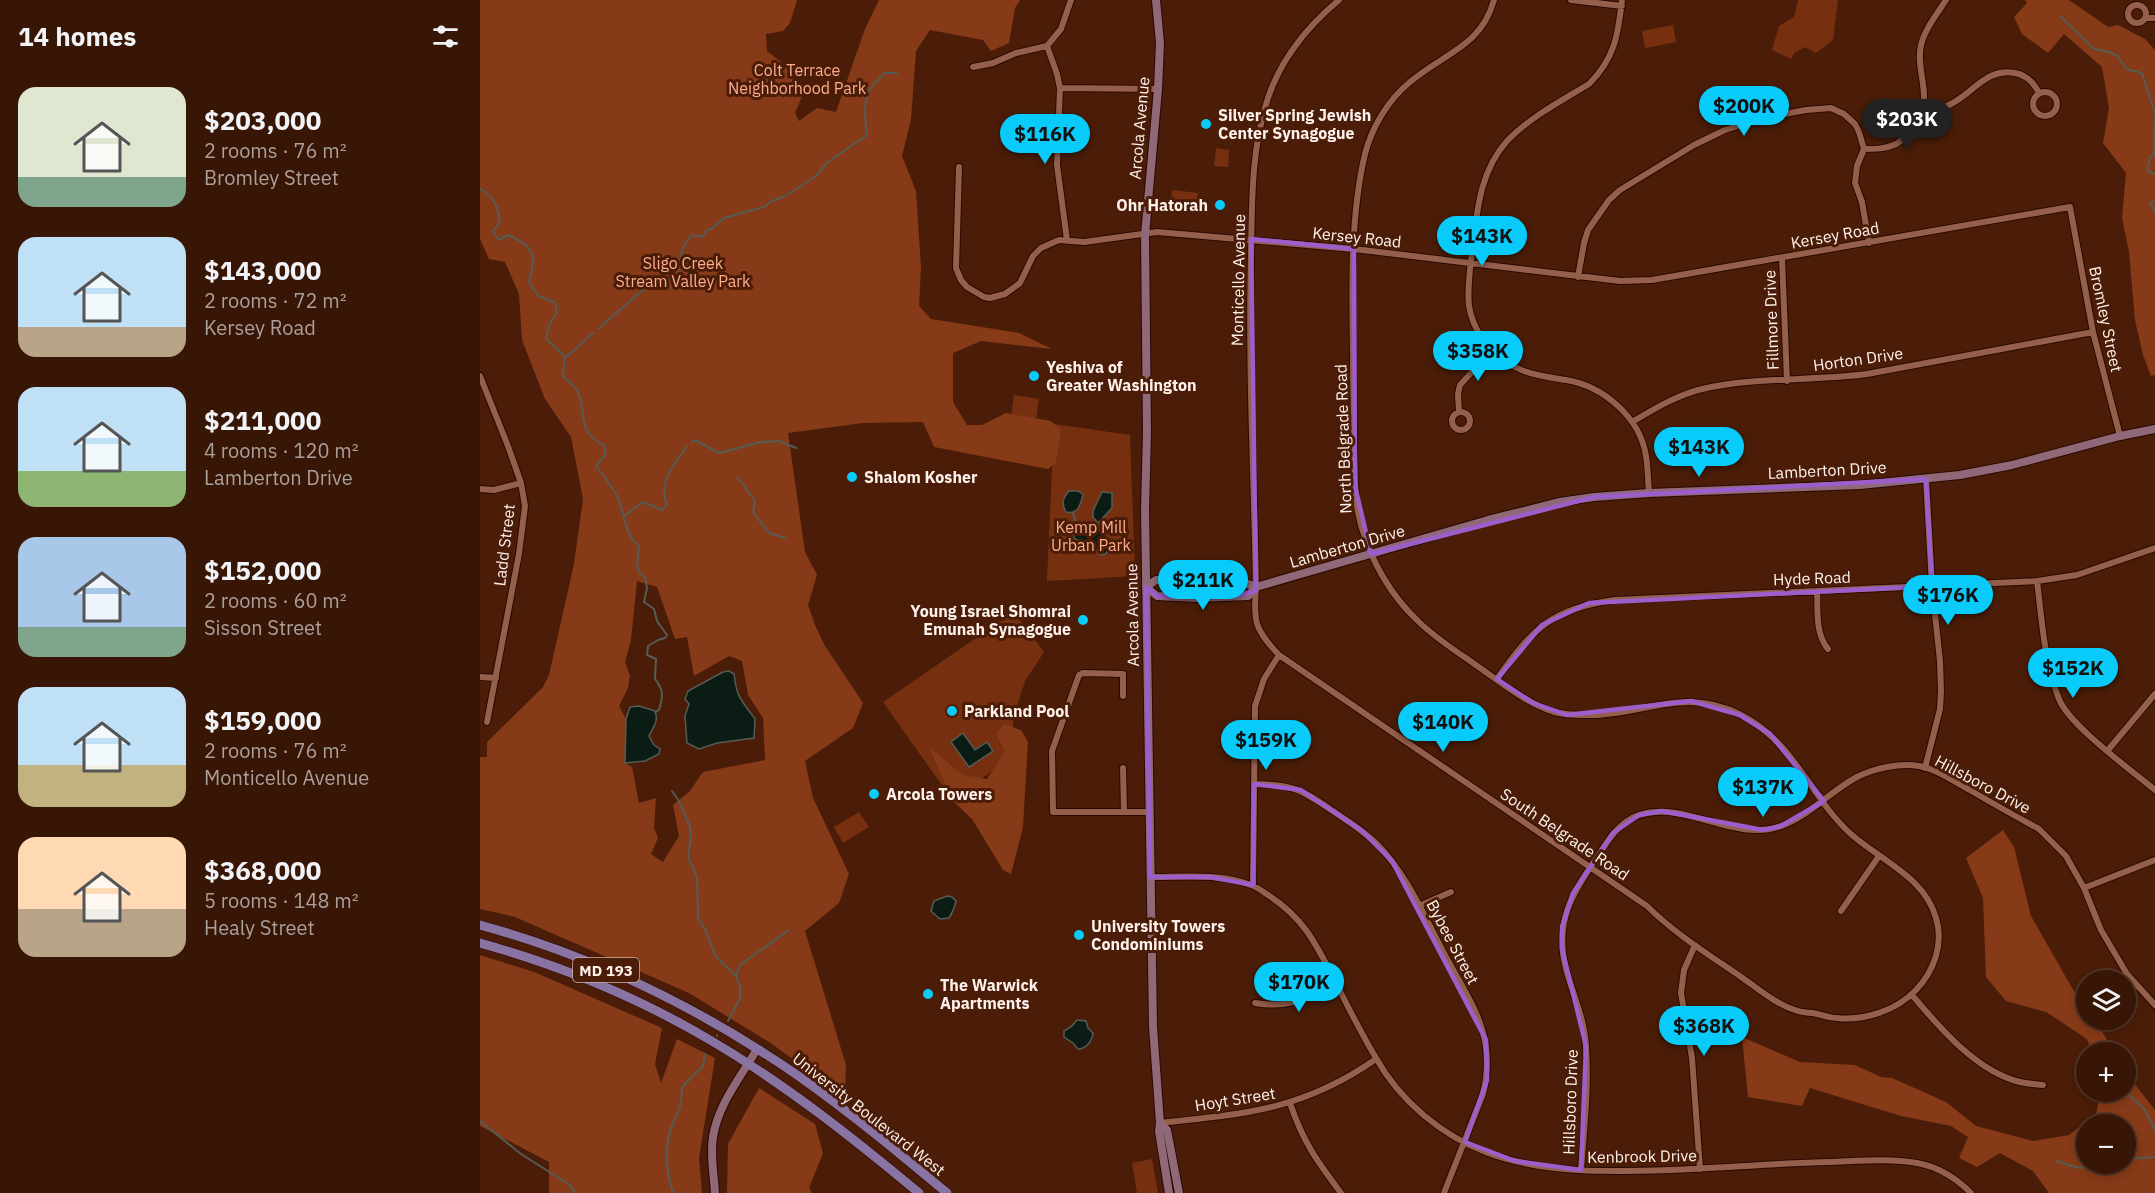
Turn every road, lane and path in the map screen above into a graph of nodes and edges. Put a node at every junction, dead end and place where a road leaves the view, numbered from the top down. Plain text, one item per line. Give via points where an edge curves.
1 (1071, 0) edge
2 (1156, 0) edge
3 (1339, 0) edge
4 (1494, 0) edge
5 (1571, 0) edge
6 (1946, 0) edge
7 (1622, 3) edge
8 (2145, 18) dead end
9 (2155, 18) edge
10 (1047, 46) junction
11 (973, 67) dead end
12 (1060, 88) junction
13 (1158, 89) junction
14 (2039, 93) dead end
15 (1922, 107) junction
16 (1864, 149) junction
17 (959, 167) dead end
18 (2070, 207) joint
19 (1145, 235) junction
20 (1251, 239) junction
21 (1067, 240) junction
22 (1869, 243) junction
23 (1354, 249) junction
24 (1782, 258) junction
25 (1471, 264) junction
26 (1578, 277) junction
27 (2093, 332) junction
28 (1492, 350) junction
29 (480, 376) edge
30 (1787, 381) junction
31 (1459, 412) dead end
32 (1632, 422) junction
33 (2155, 429) edge
34 (2120, 436) junction
35 (1926, 479) junction
36 (521, 483) junction
37 (480, 489) edge
38 (1649, 493) junction
39 (2155, 548) edge
40 (1371, 554) junction
41 (2037, 581) junction
42 (1932, 586) junction
43 (1146, 587) junction
44 (1256, 587) junction
45 (1817, 591) junction
46 (1828, 649) dead end
47 (1279, 655) junction
48 (480, 677) edge
49 (496, 678) junction
50 (1497, 679) junction
51 (2155, 694) edge
52 (1123, 696) dead end
53 (487, 722) dead end
54 (2108, 750) junction
55 (1123, 768) dead end
56 (1924, 768) junction
57 (1254, 784) junction
58 (2155, 790) edge
59 (1824, 801) junction
60 (1124, 812) junction
61 (1149, 812) junction
62 (1879, 856) junction
63 (2155, 860) edge
64 (1589, 868) junction
65 (1150, 877) junction
66 (1253, 885) junction
67 (2084, 888) junction
68 (1450, 892) dead end
69 (1419, 906) junction
70 (1841, 910) dead end
71 (480, 925) edge
72 (480, 943) edge
73 (1695, 945) junction
74 (1335, 981) junction
75 (1912, 995) junction
76 (1255, 1003) dead end
77 (2155, 1005) edge
78 (757, 1049) junction
79 (1376, 1059) junction
80 (748, 1064) junction
81 (2043, 1085) dead end
82 (1290, 1103) junction
83 (1160, 1123) junction
84 (1465, 1142) junction
85 (1700, 1169) junction
86 (1581, 1170) junction
87 (715, 1193) edge
88 (919, 1193) edge
89 (947, 1193) edge
90 (1169, 1193) edge
91 (1179, 1193) edge
92 (1341, 1193) edge
93 (1444, 1193) edge
94 (1971, 1193) edge

1 - 10 street via 1061,29
2 - 13 street, Arcola Avenue via 1160,43
3 - 20 street, Monticello Avenue via 1304,35 1283,65 1268,97 1255,162
4 - 23 street, North Belgrade Road via 1490,16 1478,34 1412,80 1383,113 1365,152
5 - 7 street
6 - 15 street via 1922,44
7 - 25 street via 1612,51 1597,76 1520,129 1490,166 1478,202
8 - 9 street
10 - 11 street
10 - 12 street
12 - 13 street
12 - 21 street via 1057,165
13 - 19 street, Arcola Avenue
14 - 15 street via 2022,74 1998,72 1945,107
15 - 16 street via 1912,127 1897,143 1882,149
16 - 22 street via 1855,183
16 - 26 street via 1854,124 1831,108 1762,118 1725,130 1694,145 1609,200 1588,230
17 - 21 street, Kersey Road via 956,268 967,287 984,297 1005,294 1020,283 1041,248
18 - 22 street, Kersey Road
18 - 27 street, Bromley Street
19 - 20 street, Kersey Road via 1156,232
19 - 21 street, Kersey Road via 1084,242
19 - 43 street, Arcola Avenue
20 - 23 street, Kersey Road
20 - 44 street, Monticello Avenue
22 - 24 street, Kersey Road
23 - 25 street, Kersey Road
23 - 40 street, North Belgrade Road via 1355,486 1360,523
24 - 26 street, Kersey Road via 1652,280
24 - 30 street, Fillmore Drive
25 - 26 street, Kersey Road
25 - 28 street via 1469,305 1478,333
27 - 30 street, Horton Drive via 1867,374
27 - 34 street, Bromley Street
28 - 31 street via 1460,385
28 - 32 street via 1521,371 1583,384 1599,392
29 - 36 street, Ladd Street
30 - 32 street, Horton Drive via 1701,389
32 - 38 street via 1646,456
33 - 34 street, Lamberton Drive
34 - 35 street, Lamberton Drive via 2012,465
35 - 38 street, Lamberton Drive
35 - 42 street
36 - 37 street via 494,490
36 - 49 street, Ladd Street via 524,522
38 - 40 street, Lamberton Drive via 1560,502
39 - 41 street, Hyde Road via 2077,575
40 - 44 street, Lamberton Drive
40 - 50 street, North Belgrade Road via 1386,583 1415,620
41 - 42 street, Hyde Road
41 - 54 street via 2047,658 2059,700 2075,722
42 - 45 street, Hyde Road
42 - 56 street via 1941,691
43 - 44 street, Lamberton Drive via 1156,580 1240,581
43 - 44 street, Lamberton Drive via 1157,596 1196,598 1248,596
43 - 61 street, Arcola Avenue
44 - 47 street, South Belgrade Road via 1256,623
45 - 46 street via 1819,632
45 - 50 street, Hyde Road via 1589,603 1560,613 1542,625 1520,646
47 - 57 street via 1264,679 1255,706
47 - 64 street, South Belgrade Road
48 - 49 street
49 - 53 street, Ladd Street
50 - 59 street, North Belgrade Road via 1533,703 1566,715 1598,715 1691,701 1740,715 1770,734
51 - 54 street
52 - 60 street via 1123,674 1079,675 1052,751 1053,812
54 - 58 street
55 - 60 street
56 - 59 street, Hillsboro Drive via 1897,765 1871,771
56 - 67 street, Hillsboro Drive via 2039,829 2066,856
57 - 66 street
57 - 69 street, Bybee Street via 1280,784 1301,790 1361,830 1392,861
59 - 62 street, North Belgrade Road via 1849,832
59 - 64 street, Hillsboro Drive via 1801,817 1762,830 1740,829 1662,811 1639,815 1613,833
60 - 61 street
61 - 65 street, Arcola Avenue
62 - 70 street
62 - 75 street, North Belgrade Road via 1918,885 1937,920 1936,959
63 - 67 street
64 - 73 street, South Belgrade Road via 1647,906
64 - 86 street, Hillsboro Drive via 1573,893 1562,927 1562,950 1586,1046
65 - 66 street, Kenbrook Drive via 1210,877
65 - 83 street, Arcola Avenue via 1153,1027
66 - 74 street, Kenbrook Drive via 1300,922
67 - 77 street, Hillsboro Drive via 2101,930 2127,974
68 - 69 street
69 - 84 street, Bybee Street via 1486,1040 1487,1080
71 - 78 main road, University Boulevard West / MD 193 via 535,942 645,986
72 - 80 main road, University Boulevard West / MD 193 via 526,957 669,1017
73 - 75 street, South Belgrade Road via 1780,1004 1799,1012 1861,1017 1889,1010
73 - 85 street via 1684,970 1682,993 1692,1058
74 - 76 street via 1293,1003
74 - 79 street, Kenbrook Drive
75 - 81 street via 1941,1030 1987,1067 2019,1082
78 - 80 street
78 - 89 main road, University Boulevard West / MD 193 via 836,1104
79 - 82 street, Hoyt Street via 1330,1088
79 - 84 street, Kenbrook Drive via 1414,1107
80 - 87 street via 726,1099 712,1139
80 - 88 main road, University Boulevard West / MD 193 via 850,1136
82 - 83 street, Hoyt Street
82 - 92 street via 1312,1155
83 - 90 street, Arcola Avenue
83 - 91 street, Arcola Avenue via 1167,1130
84 - 86 street, Kenbrook Drive via 1515,1161
84 - 93 street, Bybee Street
85 - 86 street, Kenbrook Drive
85 - 94 street, Kenbrook Drive via 1825,1162 1917,1163 1944,1171

